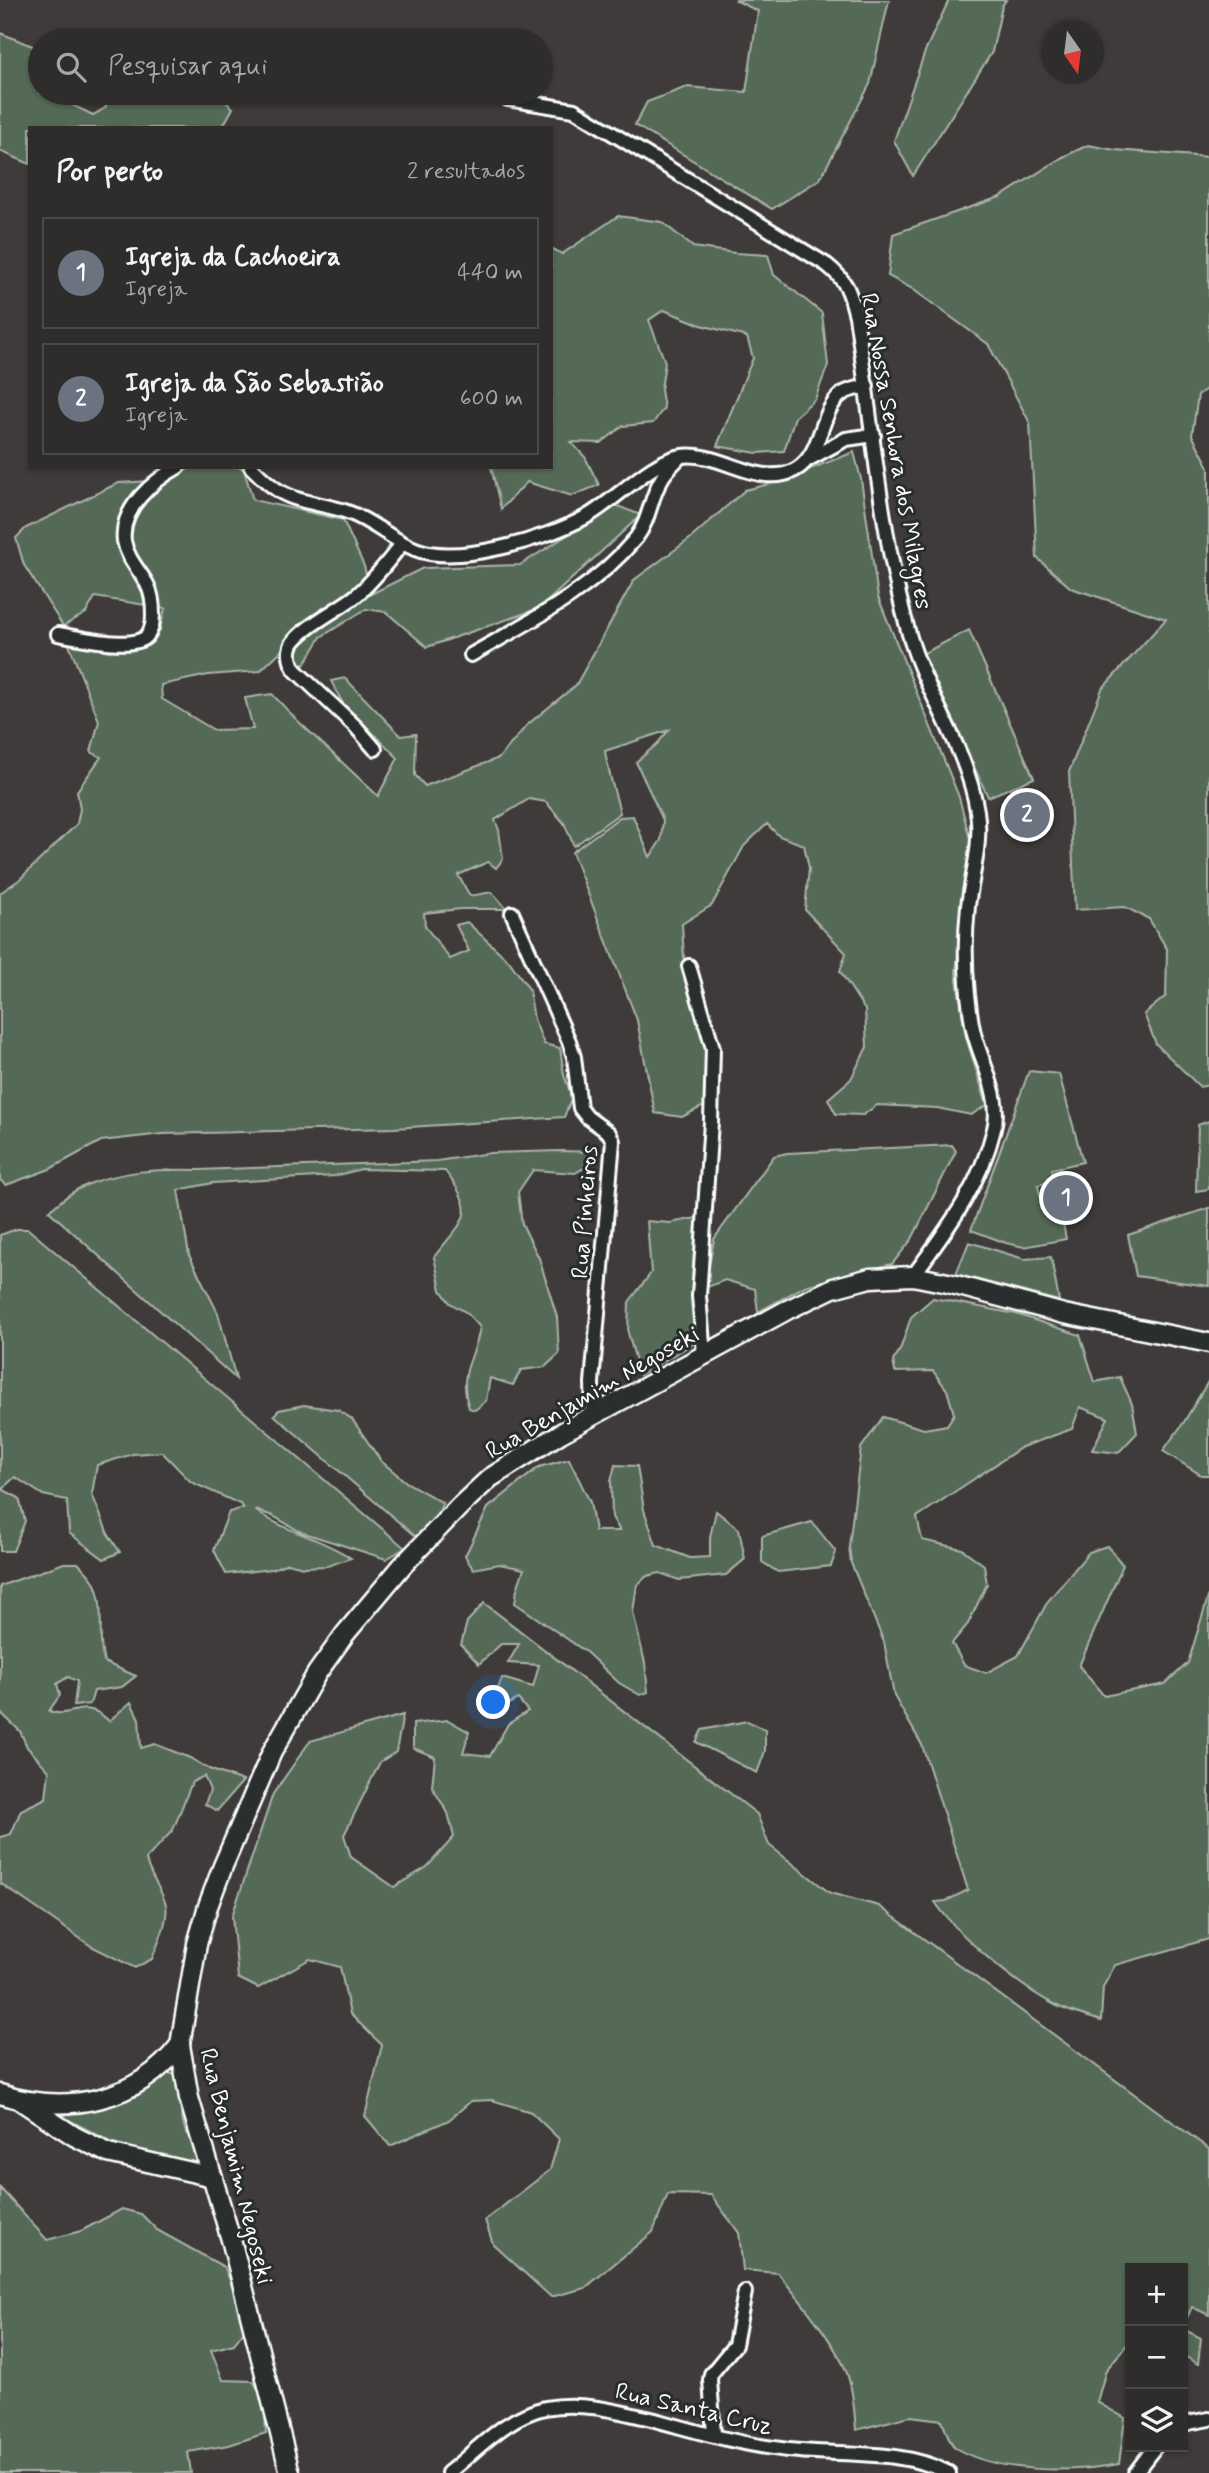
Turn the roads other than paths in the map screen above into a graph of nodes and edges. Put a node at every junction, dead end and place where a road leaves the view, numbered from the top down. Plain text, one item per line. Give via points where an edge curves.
1 (544, 105) edge
2 (867, 386) junction
3 (874, 435) junction
4 (681, 456) junction
5 (806, 461) junction
6 (174, 469) edge
7 (253, 469) edge
8 (402, 544) junction
9 (58, 634) dead end
10 (471, 655) dead end
11 (375, 750) dead end
12 (512, 913) dead end
13 (689, 966) dead end
14 (913, 1276) junction
15 (1209, 1343) edge
16 (704, 1355) junction
17 (593, 1415) junction
18 (180, 2045) junction
19 (0, 2094) edge
20 (21, 2101) junction
21 (213, 2177) junction
22 (745, 2292) dead end
23 (1209, 2419) edge
24 (1188, 2423) edge
25 (713, 2435) junction
26 (1151, 2452) edge
27 (290, 2473) edge
28 (448, 2473) edge
29 (949, 2473) edge
30 (1135, 2473) edge

1 - 2 street, Rua Nossa Senhora dos Milagres via 574,110 841,276 856,316
2 - 3 street, Rua Nossa Senhora dos Milagres
2 - 5 street via 842,394
3 - 5 street via 845,439
3 - 14 street, Rua Nossa Senhora dos Milagres via 890,548 910,637 964,763 977,809 966,974 972,1027 991,1088 995,1127 969,1196
4 - 5 street via 707,458 770,476 796,470
4 - 8 street via 585,518 531,540 439,554
4 - 10 street via 660,481 636,537 615,559 568,600
6 - 9 street via 145,490 126,525 129,556 152,599 152,628 146,638 121,643
7 - 8 street via 281,493 355,515
8 - 11 street via 358,594 301,633 290,652 295,670
12 - 17 street, Rua Pinheiros via 569,1041 580,1108 613,1141
13 - 16 street via 713,1048 699,1296
14 - 15 main road, Rua Benjamim Negoseki via 1055,1312
14 - 16 main road, Rua Benjamim Negoseki via 870,1278 834,1287
16 - 17 main road, Rua Benjamim Negoseki
17 - 18 main road, Rua Benjamim Negoseki via 516,1460 460,1506 375,1597 317,1673 272,1752 223,1866 197,1944
18 - 20 main road via 155,2072 99,2099 66,2105
18 - 21 main road, Rua Benjamim Negoseki via 189,2098
19 - 20 main road
20 - 21 main road via 108,2153
21 - 27 main road, Rua Benjamim Negoseki
22 - 25 street via 735,2345 711,2374
23 - 24 street
25 - 28 street, Rua Santa Cruz via 614,2411 552,2407 510,2423
25 - 29 street, Rua Santa Cruz via 782,2449 913,2460
26 - 30 street

